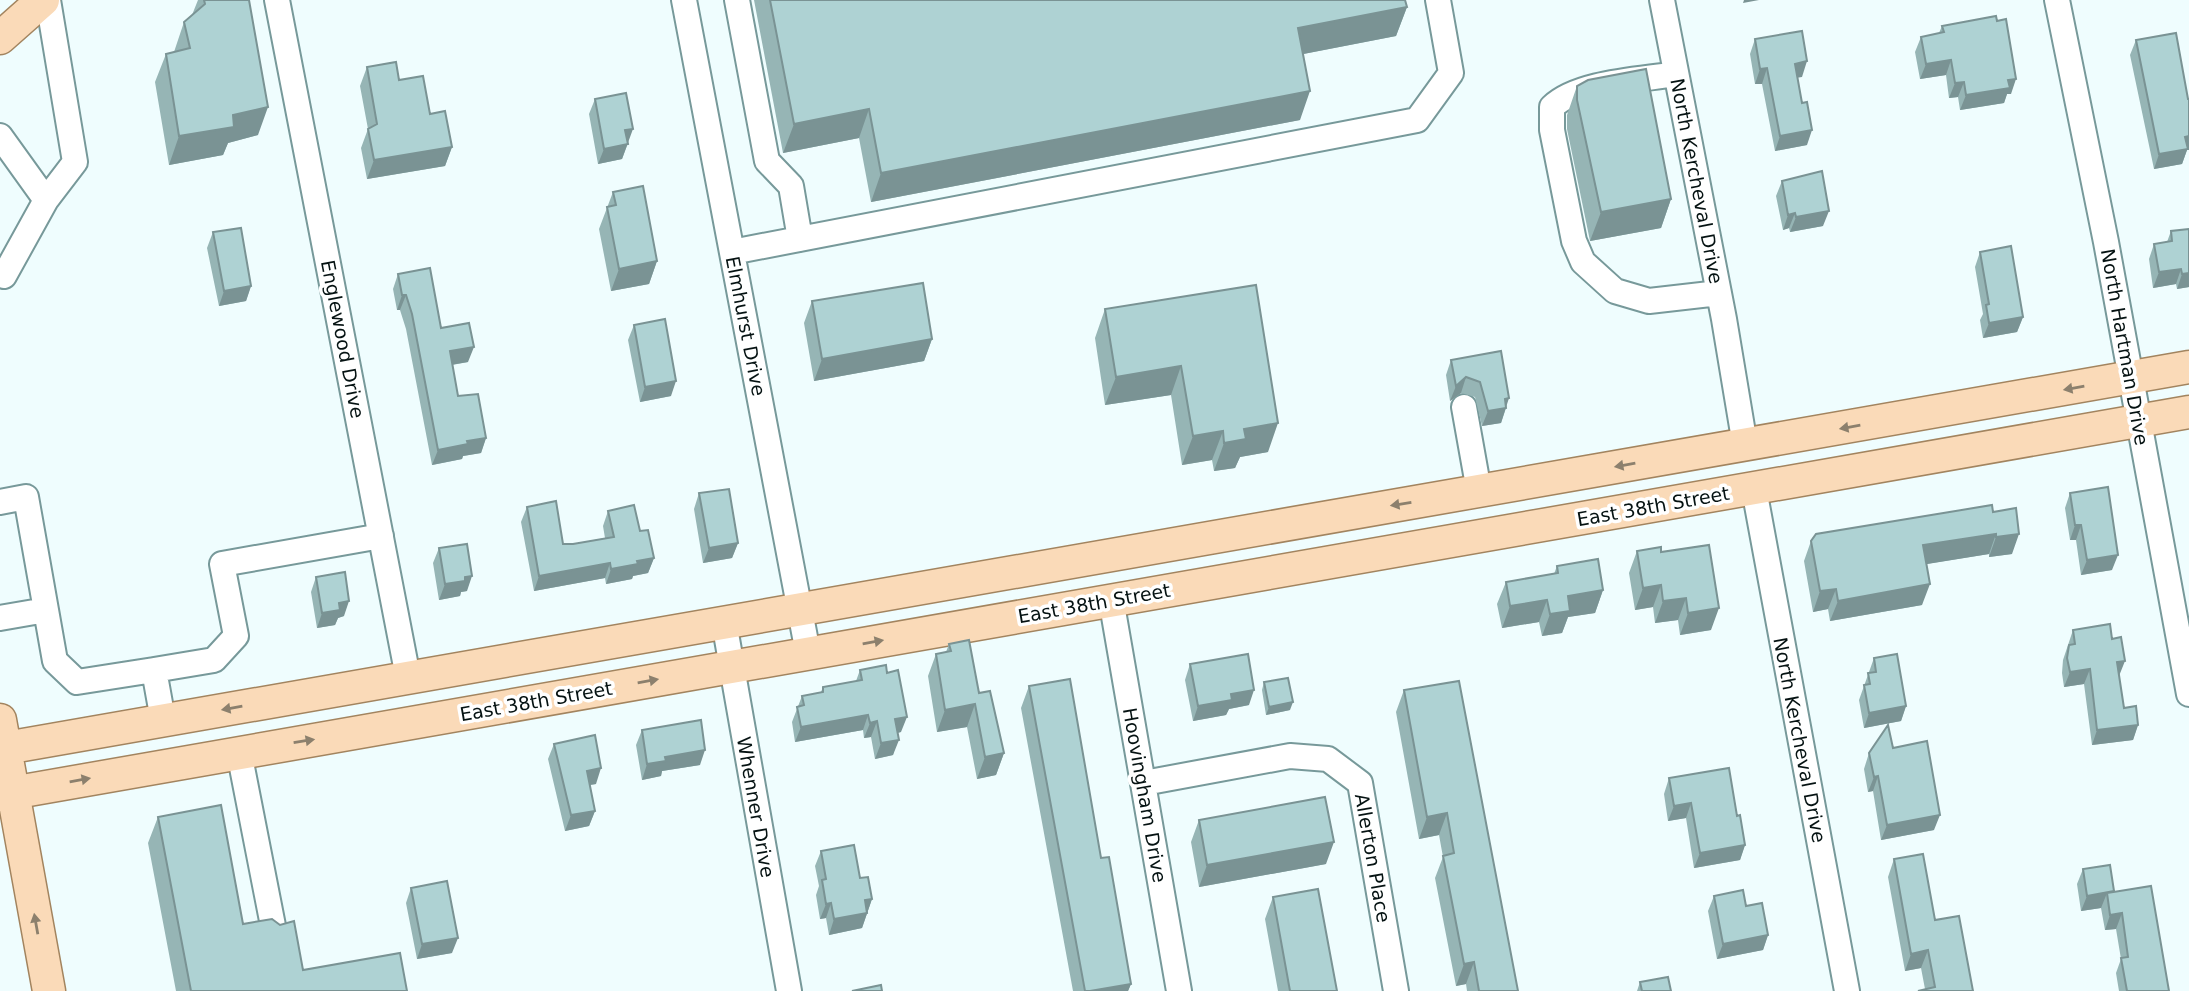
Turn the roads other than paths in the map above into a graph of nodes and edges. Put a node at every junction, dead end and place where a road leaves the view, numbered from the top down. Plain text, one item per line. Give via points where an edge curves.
1 (43, 0) edge
2 (48, 0) edge
3 (277, 0) edge
4 (684, 0) edge
5 (737, 0) edge
6 (1438, 0) edge
7 (1662, 0) edge
8 (2057, 0) edge
9 (5, 29) edge
10 (1676, 74) junction
11 (0, 136) edge
12 (46, 200) junction
13 (800, 239) junction
14 (732, 253) junction
15 (4, 276) dead end
16 (1719, 293) junction
17 (2189, 367) edge
18 (2129, 378) junction
19 (1464, 407) dead end
20 (2189, 412) edge
21 (2137, 421) junction
22 (1745, 445) junction
23 (1754, 489) junction
24 (1479, 491) junction
25 (0, 502) edge
26 (381, 536) junction
27 (1111, 600) junction
28 (799, 609) junction
29 (2181, 609) edge
30 (46, 610) junction
31 (0, 618) edge
32 (724, 622) junction
33 (808, 653) junction
34 (731, 666) junction
35 (154, 670) junction
36 (408, 677) junction
37 (2189, 694) edge
38 (163, 720) junction
39 (1, 739) edge
40 (239, 752) junction
41 (1143, 783) junction
42 (6, 794) edge
43 (275, 936) edge
44 (48, 991) edge
45 (789, 991) edge
46 (1179, 991) edge
47 (1395, 991) edge
48 (1847, 991) edge

1 - 9 main road
2 - 12 street via 75,162
3 - 26 street, Englewood Drive
4 - 14 street, Elmhurst Drive
5 - 13 street via 767,161 791,186
6 - 13 street via 1451,73 1417,120
7 - 10 street, North Kercheval Drive
8 - 18 street, North Hartman Drive
10 - 16 street, North Kercheval Drive
10 - 16 street via 1591,88 1563,96 1552,107 1552,130 1571,229 1583,262 1615,291 1649,301
11 - 12 street
12 - 15 street
13 - 14 street
14 - 28 street, Elmhurst Drive
16 - 22 street, North Kercheval Drive
17 - 18 main road
18 - 21 street, North Hartman Drive
18 -> 22 main road
19 - 24 street
20 - 21 main road, East 38th Street
21 - 23 main road, East 38th Street
21 - 29 street, North Hartman Drive
22 -> 24 main road
23 - 27 main road, East 38th Street
23 - 48 street, North Kercheval Drive
24 -> 28 main road
25 - 30 street via 26,497
26 - 35 street via 222,564 236,636 214,660
26 - 36 street, Englewood Drive
33 -> 27 main road, East 38th Street
27 - 41 street, Hoovingham Drive
28 - 32 main road
28 - 33 street, Elmhurst Drive
29 - 37 street, North Hartman Drive
30 - 31 street
30 - 35 street via 55,661 77,682
32 - 34 street, Whenner Drive
32 - 36 main road
33 - 34 main road, East 38th Street
40 -> 34 main road, East 38th Street
34 - 45 street, Whenner Drive
35 - 38 street
36 -> 38 main road
38 - 39 main road
39 - 42 main road
42 -> 40 main road, East 38th Street
40 - 43 street
41 - 46 street, Hoovingham Drive
41 - 47 street, Allerton Place via 1290,756 1328,759 1360,783
44 -> 42 main road

